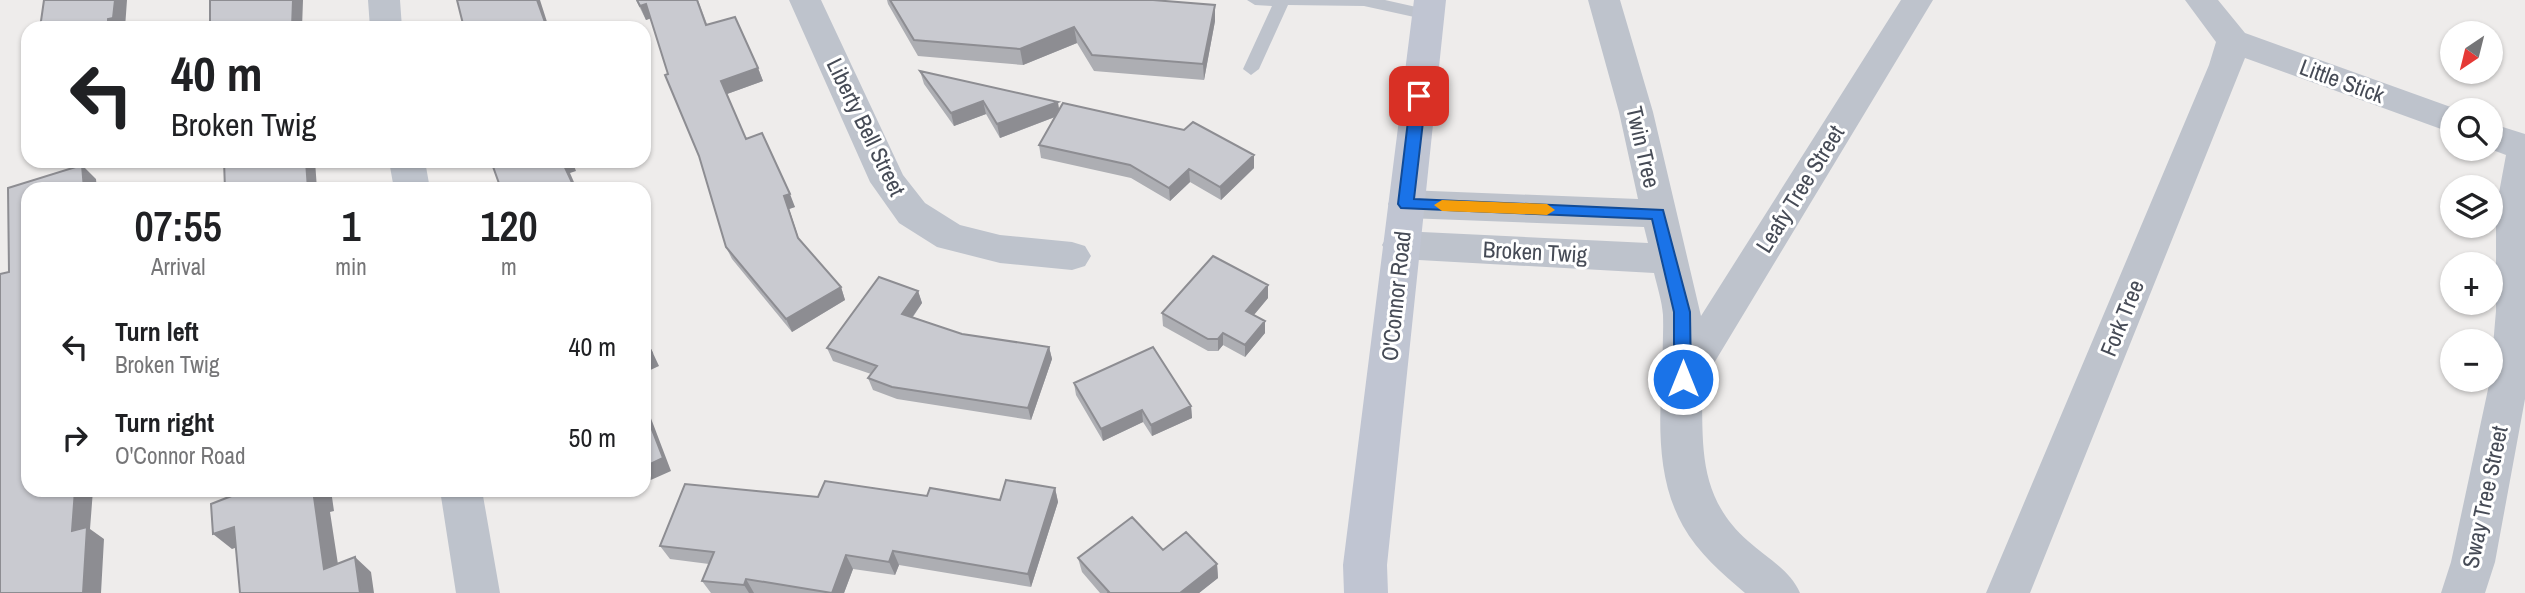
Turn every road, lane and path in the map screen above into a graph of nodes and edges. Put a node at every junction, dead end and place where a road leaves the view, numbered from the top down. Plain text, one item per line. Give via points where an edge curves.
1 (384, 0) edge
2 (805, 0) edge
3 (1255, 0) edge
4 (1604, 0) edge
5 (1917, 0) edge
6 (2201, 0) edge
7 (1282, 1) edge
8 (1362, 1) edge
9 (1429, 7) edge
10 (386, 21) edge
11 (2233, 41) junction
12 (1251, 69) dead end
13 (2440, 117) edge
14 (2503, 140) edge
15 (2525, 148) edge
16 (1406, 204) junction
17 (1658, 214) junction
18 (1401, 245) junction
19 (1072, 256) dead end
20 (1669, 259) junction
21 (1683, 379) junction
22 (462, 497) edge
23 (1771, 590) edge
24 (478, 593) edge
25 (1366, 593) edge
26 (2008, 593) edge
27 (2463, 593) edge

1 - 10 street
2 - 19 street, Liberty Bell Street via 888,182 912,213 950,237 1000,249
3 - 7 lane
4 - 17 street, Twin Tree via 1636,112
5 - 21 street, Leafy Tree Street
6 - 11 street
7 - 8 lane
7 - 12 lane
8 - 9 lane
9 - 16 main road, O'Connor Road
11 - 13 street, Little Stick
11 - 26 street, Fork Tree
14 - 15 street
15 - 27 street, Sway Tree Street via 2514,209 2515,311 2509,376
16 - 17 street, Broken Twig
16 - 18 main road, O'Connor Road
17 - 20 street, Twin Tree
18 - 20 street, Broken Twig
18 - 25 main road, O'Connor Road via 1365,565
20 - 21 street, Twin Tree via 1682,312
21 - 23 street, Twin Tree via 1682,456 1699,514 1730,553
22 - 24 street

